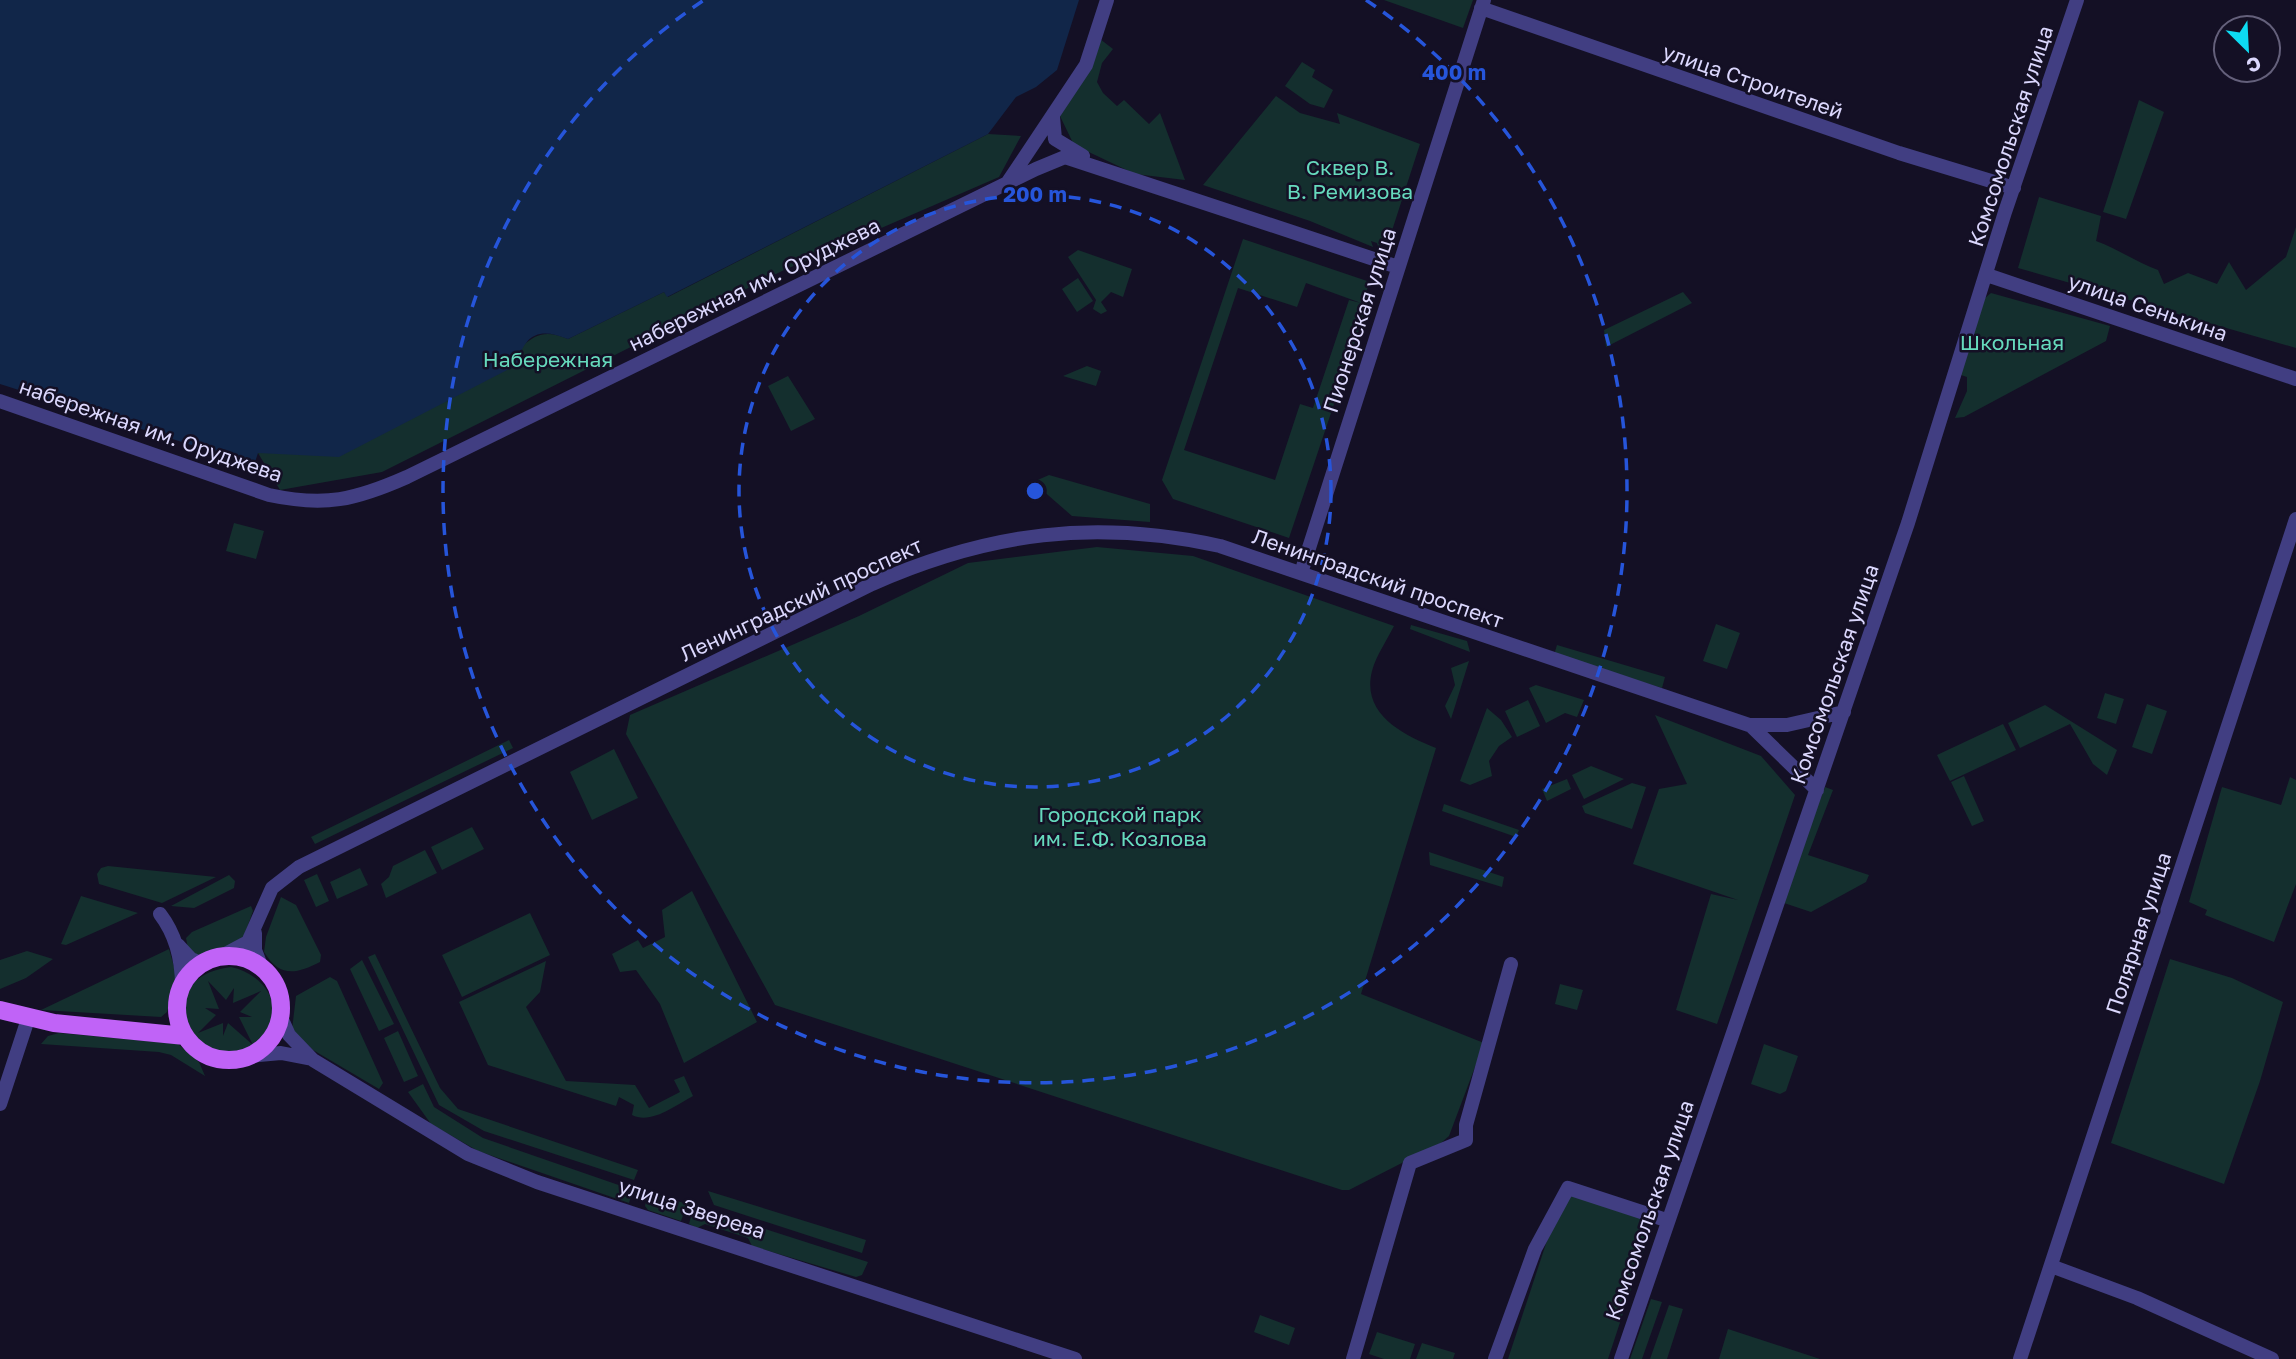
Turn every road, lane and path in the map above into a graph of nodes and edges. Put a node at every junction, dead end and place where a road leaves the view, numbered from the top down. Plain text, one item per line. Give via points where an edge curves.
1 (1107, 0) edge
2 (2077, 0) edge
3 (1482, 4) edge
4 (1053, 115) junction
5 (1042, 131) junction
6 (1092, 165) junction
7 (1036, 169) junction
8 (1007, 183) junction
9 (2014, 188) junction
10 (1398, 267) junction
11 (1987, 275) junction
12 (2296, 379) edge
13 (0, 401) edge
14 (2296, 519) edge
15 (1301, 573) junction
16 (1844, 712) junction
17 (1749, 725) junction
18 (1816, 790) junction
19 (160, 914) dead end
20 (255, 932) junction
21 (175, 941) junction
22 (220, 957) junction
23 (203, 964) junction
24 (1511, 964) dead end
25 (262, 968) junction
26 (182, 986) junction
27 (177, 1008) junction
28 (0, 1010) edge
29 (281, 1014) junction
30 (28, 1019) junction
31 (143, 1031) junction
32 (185, 1036) junction
33 (249, 1056) junction
34 (313, 1060) junction
35 (0, 1104) edge
36 (1666, 1220) junction
37 (2051, 1266) junction
38 (1075, 1359) edge
39 (1353, 1359) edge
40 (1495, 1359) edge
41 (1620, 1359) edge
42 (2020, 1359) edge
43 (2272, 1359) edge

1 - 4 street via 1086,65
2 - 9 street, Комсомольская улица
3 - 9 street, улица Строителей via 1936,166
3 - 10 street, Пионерская улица
4 - 5 street
4 - 6 street via 1055,139
5 - 7 street
5 - 8 street
6 - 7 street, набережная им. Оруджева via 1065,158
6 - 10 street
7 - 8 street, набережная им. Оруджева
8 - 13 street, набережная им. Оруджева via 407,477 342,501 269,495
9 - 11 street, Комсомольская улица
10 - 15 street, Пионерская улица
11 - 12 street, улица Сенькина
11 - 16 street, Комсомольская улица
14 - 37 street, Полярная улица
15 - 17 street, Ленинградский проспект
15 - 20 street, Ленинградский проспект via 1180,537 1108,531 994,542 929,560 299,867 272,888
16 - 17 street via 1787,726
16 - 18 street, Комсомольская улица
17 - 18 street
18 - 36 street, Комсомольская улица
19 - 21 street
20 - 22 street via 243,947
20 - 25 street
21 - 23 street via 185,954
21 - 26 street
22 - 23 main road
22 - 25 main road via 241,958
23 - 26 main road
24 - 39 street via 1466,1125 1466,1140 1410,1163
25 - 29 main road via 277,988
26 - 27 main road
27 - 31 main road via 166,1020
27 - 32 main road
28 - 30 main road
29 - 33 main road via 270,1039
29 - 34 street, улица Зверева via 289,1035
30 - 31 main road
30 - 35 street
31 - 32 main road
32 - 33 main road via 214,1058
33 - 34 street, улица Зверева via 281,1053
34 - 38 street, улица Зверева via 453,1146 508,1171
36 - 40 street via 1568,1188 1535,1249
36 - 41 street, Комсомольская улица
37 - 42 street, Полярная улица
37 - 43 street via 2137,1298

